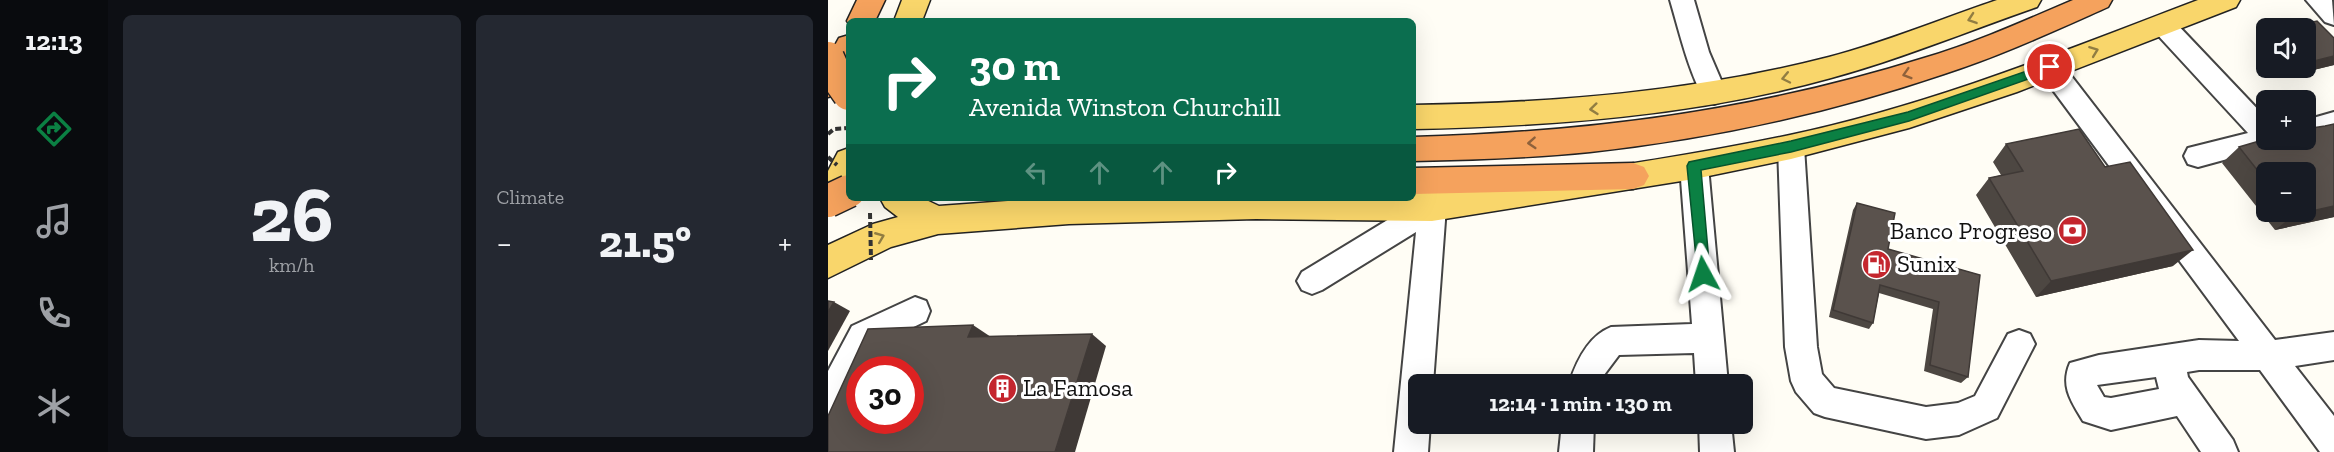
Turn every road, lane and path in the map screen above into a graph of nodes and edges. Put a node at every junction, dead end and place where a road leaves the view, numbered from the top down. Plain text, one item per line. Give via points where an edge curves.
1 (871, 0) edge
2 (918, 0) edge
3 (1682, 0) edge
4 (2027, 0) edge
5 (2098, 0) edge
6 (2226, 0) edge
7 (2318, 0) edge
8 (2334, 16) edge
9 (862, 18) edge
10 (909, 18) edge
11 (918, 18) edge
12 (2163, 25) junction
13 (846, 51) edge
14 (828, 57) edge
15 (2050, 67) junction
16 (828, 86) edge
17 (846, 90) edge
18 (1715, 108) junction
19 (1416, 117) edge
20 (2334, 122) edge
21 (2256, 126) edge
22 (2316, 127) edge
23 (846, 128) edge
24 (828, 134) edge
25 (2256, 140) edge
26 (1791, 147) junction
27 (1416, 149) edge
28 (2198, 156) dead end
29 (1694, 166) junction
30 (846, 167) edge
31 (1633, 176) junction
32 (1416, 181) edge
33 (846, 200) edge
34 (828, 201) edge
35 (870, 201) edge
36 (880, 201) edge
37 (1432, 207) junction
38 (938, 220) junction
39 (871, 260) dead end
40 (828, 263) edge
41 (1312, 281) dead end
42 (915, 311) dead end
43 (1708, 338) junction
44 (2019, 344) dead end
45 (2334, 346) edge
46 (2268, 356) junction
47 (2171, 360) junction
48 (1588, 374) edge
49 (1711, 374) edge
50 (2185, 399) junction
51 (828, 403) edge
52 (1577, 434) edge
53 (1716, 434) edge
54 (2334, 443) edge
55 (1411, 452) edge
56 (1576, 452) edge
57 (1717, 452) edge
58 (2221, 452) edge

1 - 9 highway
2 - 10 main road
2 - 11 main road
3 - 18 street
4 -> 18 main road
5 -> 18 highway via 1943,63 1858,89
6 - 12 main road
7 - 8 street
15 -> 12 main road
12 - 21 street
13 - 16 highway
14 - 17 highway, bridge
15 - 26 main road via 1909,116
15 - 46 street
18 -> 19 main road
18 -> 27 highway via 1568,141
20 - 22 street
23 - 24 path
25 - 28 street
26 - 29 main road
26 - 44 street via 1801,347 1807,381 1825,402 1926,423 1959,418 1986,407
29 - 31 main road
29 - 43 street
30 - 34 main road
31 - 32 highway
31 - 37 main road
33 - 34 highway, bridge
35 - 39 path, bridge
36 - 38 main road
37 - 38 main road via 1256,205 1069,210
37 - 41 street
37 - 55 street
40 -> 38 main road via 885,234
42 - 51 street via 863,336
43 - 48 street via 1611,341
43 - 49 street
45 - 46 street
46 - 47 street via 2199,355
46 - 54 street
47 - 50 street via 2172,382
47 - 50 street via 2081,374 2081,388 2094,410 2111,414
50 - 58 street
52 - 56 street
53 - 57 street

